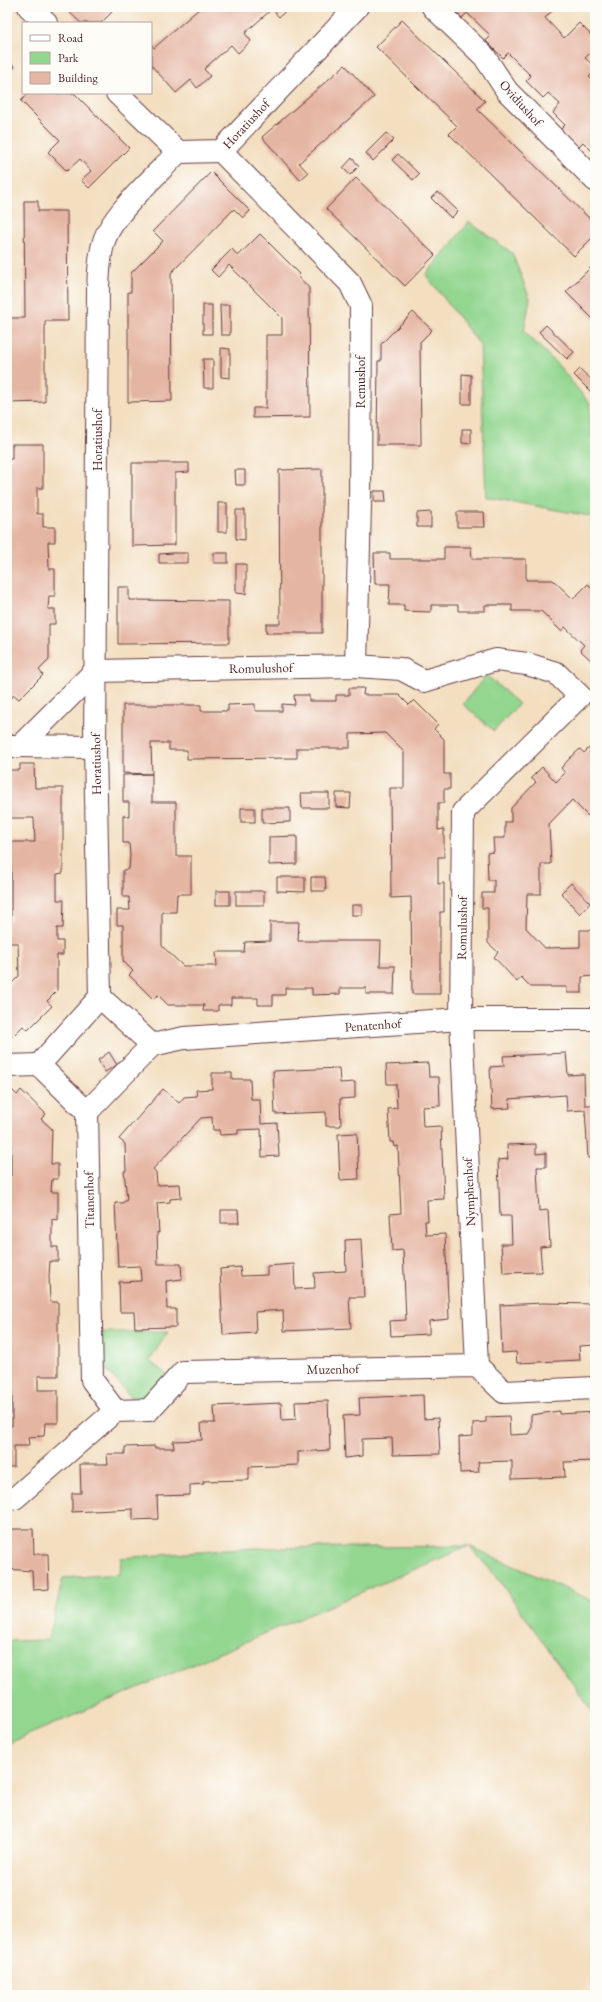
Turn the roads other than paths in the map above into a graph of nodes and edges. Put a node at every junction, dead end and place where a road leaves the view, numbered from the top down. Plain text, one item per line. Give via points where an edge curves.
1 (29, 7) edge
2 (433, 7) edge
3 (350, 9) edge
4 (45, 22) edge
5 (118, 94) edge
6 (221, 151) junction
7 (178, 152) junction
8 (595, 180) edge
9 (356, 666) junction
10 (95, 671) junction
11 (14, 746) edge
12 (95, 747) junction
13 (100, 997) junction
14 (461, 1019) junction
15 (595, 1019) edge
16 (152, 1045) junction
17 (39, 1065) junction
18 (7, 1066) edge
19 (87, 1112) junction
20 (477, 1366) junction
21 (595, 1388) edge
22 (115, 1411) junction
23 (7, 1499) edge

1 - 4 street
2 - 8 street, Ovidiushof via 484,56 507,91
3 - 6 street, Horatiushof
5 - 7 street
6 - 7 street, Horatiushof
6 - 9 street, Remushof via 350,283 360,306 360,505
7 - 10 street, Horatiushof via 114,222 104,240 99,263
9 - 10 street, Romulushof
9 - 14 street, Romulushof via 401,669 424,681 496,660 527,664 556,673 580,696 463,812
10 - 11 street
10 - 12 street, Horatiushof
11 - 12 street
12 - 13 street, Horatiushof
13 - 16 street
13 - 17 street
14 - 15 street, Penatenhof
14 - 16 street, Penatenhof via 184,1038
14 - 20 street, Nymphenhof
16 - 19 street
17 - 18 street
17 - 19 street
19 - 22 street, Titanenhof via 92,1380
20 - 21 street via 504,1392
20 - 22 street, Muzenhof via 183,1372 149,1410
22 - 23 street via 15,1498

